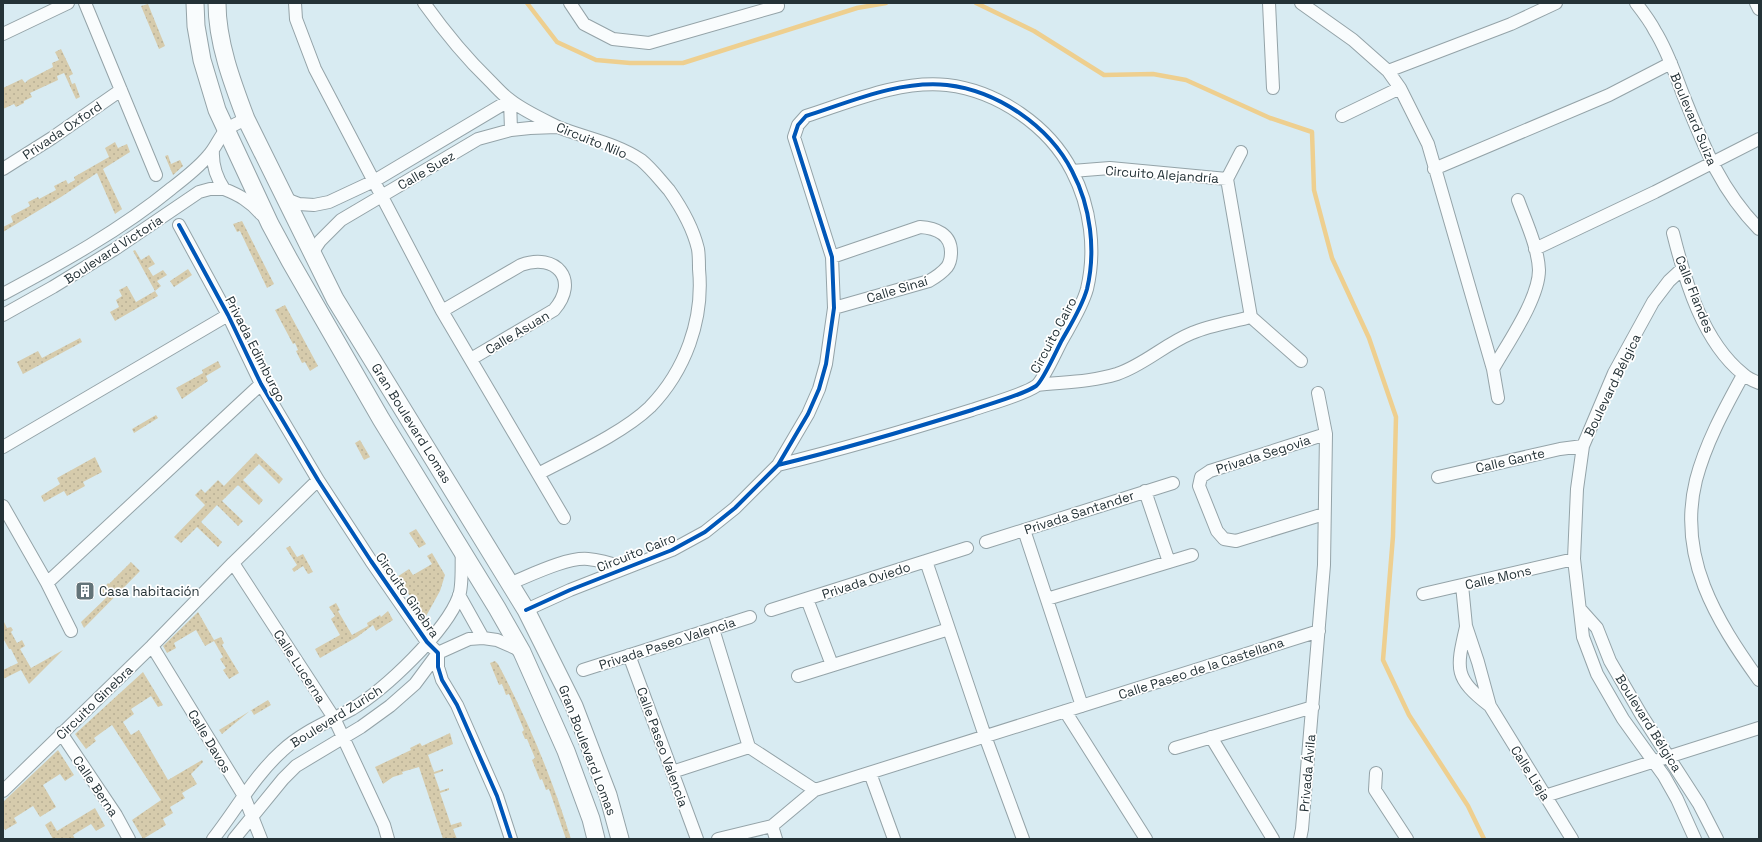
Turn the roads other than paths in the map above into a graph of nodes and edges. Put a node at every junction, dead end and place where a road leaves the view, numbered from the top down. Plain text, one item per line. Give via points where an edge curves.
1 (68, 3) edge
2 (85, 3) edge
3 (195, 3) edge
4 (217, 3) edge
5 (295, 3) edge
6 (424, 3) edge
7 (570, 3) edge
8 (777, 3) edge
9 (1269, 3) edge
10 (1301, 3) edge
11 (1556, 3) edge
12 (1636, 3) edge
13 (1756, 3) edge
14 (1759, 9) edge
15 (3, 34) edge
16 (1671, 63) junction
17 (1388, 71) junction
18 (1273, 88) dead end
19 (1400, 88) junction
20 (121, 90) junction
21 (510, 100) junction
22 (1342, 116) dead end
23 (246, 119) junction
24 (560, 127) junction
25 (511, 130) junction
26 (226, 131) junction
27 (1759, 139) edge
28 (213, 150) junction
29 (1241, 152) dead end
30 (1711, 163) junction
31 (3, 169) edge
32 (1434, 169) junction
33 (1072, 171) junction
34 (156, 175) dead end
35 (1227, 179) junction
36 (374, 181) junction
37 (171, 189) junction
38 (224, 189) junction
39 (382, 196) junction
40 (286, 199) junction
41 (1518, 200) dead end
42 (182, 203) junction
43 (270, 224) junction
44 (179, 225) dead end
45 (1759, 229) edge
46 (1673, 233) dead end
47 (1535, 249) junction
48 (312, 253) junction
49 (832, 257) junction
50 (1682, 269) junction
51 (45, 272) junction
52 (53, 287) junction
53 (3, 294) edge
54 (834, 308) junction
55 (442, 311) junction
56 (3, 315) edge
57 (228, 316) junction
58 (1251, 317) junction
59 (470, 359) junction
60 (1302, 361) dead end
61 (1492, 370) junction
62 (1743, 375) junction
63 (1759, 383) edge
64 (261, 384) junction
65 (1038, 385) junction
66 (1318, 393) dead end
67 (1498, 398) dead end
68 (1326, 434) junction
69 (1583, 446) junction
70 (3, 447) edge
71 (778, 465) junction
72 (538, 474) junction
73 (1438, 477) dead end
74 (318, 480) junction
75 (1172, 483) dead end
76 (1145, 491) junction
77 (3, 506) edge
78 (464, 508) junction
79 (1324, 514) junction
80 (564, 518) dead end
81 (443, 519) junction
82 (1024, 530) junction
83 (986, 542) dead end
84 (966, 548) dead end
85 (462, 551) junction
86 (1192, 554) dead end
87 (1574, 559) junction
88 (926, 561) junction
89 (233, 562) junction
90 (1169, 562) junction
91 (625, 568) junction
92 (47, 583) junction
93 (511, 583) junction
94 (1462, 586) junction
95 (1423, 594) dead end
96 (460, 595) junction
97 (807, 599) junction
98 (1047, 599) junction
99 (1580, 609) junction
100 (526, 610) junction
101 (771, 610) dead end
102 (750, 617) dead end
103 (1466, 626) junction
104 (713, 629) junction
105 (949, 629) junction
106 (71, 631) dead end
107 (1319, 631) junction
108 (483, 638) junction
109 (428, 642) junction
110 (152, 646) junction
111 (522, 652) junction
112 (438, 653) junction
113 (629, 655) junction
114 (832, 666) junction
115 (583, 670) dead end
116 (798, 676) dead end
117 (1759, 680) edge
118 (1624, 685) junction
119 (1610, 695) junction
120 (1082, 706) junction
121 (1490, 706) junction
122 (1313, 707) junction
123 (1065, 711) junction
124 (334, 718) junction
125 (1759, 728) edge
126 (61, 733) junction
127 (986, 736) junction
128 (342, 737) junction
129 (1211, 737) junction
130 (749, 748) junction
131 (1175, 748) dead end
132 (1669, 756) junction
133 (1653, 761) junction
134 (672, 772) junction
135 (870, 773) junction
136 (1376, 773) dead end
137 (815, 790) junction
138 (3, 791) edge
139 (244, 796) junction
140 (1545, 796) junction
141 (252, 816) junction
142 (772, 826) junction
143 (1716, 836) edge
144 (129, 839) edge
145 (213, 839) edge
146 (234, 839) edge
147 (261, 839) edge
148 (388, 839) edge
149 (511, 839) edge
150 (596, 839) edge
151 (620, 839) edge
152 (697, 839) edge
153 (718, 839) edge
154 (776, 839) edge
155 (894, 839) edge
156 (1023, 839) edge
157 (1146, 839) edge
158 (1273, 839) edge
159 (1300, 839) edge
160 (1407, 839) edge
161 (1572, 839) edge
162 (1696, 839) edge

1 - 15 street
2 - 20 street
3 - 26 main road, Gran Boulevard Lomas via 202,60
4 - 23 main road, Gran Boulevard Lomas via 221,38 234,89
5 - 36 street via 296,19 315,69
6 - 21 street, Circuito Nilo via 474,66
7 - 8 street via 584,24 613,39 649,43 778,6
9 - 18 street
10 - 17 street via 1358,44
11 - 17 street via 1511,24
12 - 16 street, Boulevard Suiza via 1656,31
13 - 14 street
16 - 30 street, Boulevard Suiza
16 - 32 street via 1610,95
17 - 19 street
19 - 22 street
19 - 32 street via 1428,144
20 - 31 street, Privada Oxford
20 - 34 street
21 - 24 street, Circuito Nilo via 528,112
21 - 25 street
21 - 36 street, Calle Suez
23 - 26 street, Boulevard Victoria
23 - 40 main road, Gran Boulevard Lomas
24 - 25 street, Calle Suez
24 - 72 street, Circuito Nilo via 629,154 658,176 687,221 698,249 699,307 683,361 668,386 649,408 624,427
25 - 39 street, Calle Suez via 478,139
26 - 28 street, Boulevard Victoria
26 - 43 main road, Gran Boulevard Lomas
27 - 30 street
28 - 37 street, Boulevard Victoria
28 - 38 street via 213,166
29 - 35 street, Circuito Alejandría
30 - 45 street, Boulevard Suiza via 1736,203
30 - 47 street
32 - 61 street
33 - 35 street, Circuito Alejandría via 1110,168
33 - 49 street, Circuito Cairo via 1054,145 1026,118 1004,103 977,92 947,85 914,86 879,93 806,116 798,125 794,137
33 - 65 street, Circuito Cairo via 1086,204 1091,236 1091,266 1086,291 1077,314
35 - 58 street, Circuito Alejandría
36 - 39 street
36 - 40 street, Calle Suez via 329,202 314,205
37 - 42 street
37 - 51 street, Boulevard Victoria via 112,231
38 - 42 street, Boulevard Victoria via 199,192
38 - 43 street, Boulevard Victoria via 251,202
39 - 48 street, Calle Suez via 341,220 329,230
39 - 55 street
40 - 48 main road, Gran Boulevard Lomas
41 - 47 street
42 - 52 street, Boulevard Victoria
43 - 81 main road, Gran Boulevard Lomas via 377,412
44 - 57 street, Privada Edimburgo
46 - 50 street, Calle Flandes
47 - 61 street via 1539,270 1537,287
48 - 78 main road, Gran Boulevard Lomas via 335,299
49 - 54 street, Circuito Cairo
49 - 54 street, Calle Sinaí via 920,227 942,232 951,248 948,266 929,281
50 - 62 street, Calle Flandes via 1708,332 1723,354
50 - 69 street, Boulevard Bélgica via 1653,302 1614,373
51 - 52 street
51 - 53 street, Boulevard Victoria
52 - 56 street, Boulevard Victoria
54 - 71 street, Circuito Cairo via 826,364 819,389 808,414
55 - 59 street
55 - 59 street, Calle Asuan via 532,261 545,261 562,272 566,290 554,310
57 - 64 street, Privada Edimburgo
57 - 70 street, Privada Edimburgo
58 - 60 street
58 - 65 street via 1193,332 1117,374 1097,379
59 - 72 street
61 - 67 street
62 - 63 street, Calle Flandes
62 - 117 street via 1721,416 1698,474 1692,510 1692,539 1707,594 1721,623
64 - 74 street, Privada Edimburgo
64 - 92 street, Privada Edimburgo
65 - 71 street, Circuito Cairo via 944,419 829,453
66 - 68 street, Privada Segovia
68 - 79 street, Privada Segovia
68 - 79 street, Privada Segovia via 1210,471 1201,477 1199,486 1217,531 1224,538 1236,541
69 - 73 street, Calle Gante
69 - 87 street, Boulevard Bélgica via 1576,488
71 - 91 street, Circuito Cairo via 735,508 705,532 672,550
72 - 80 street
74 - 89 street, Circuito Ginebra
74 - 109 street, Circuito Ginebra
75 - 76 street, Privada Santander
76 - 82 street, Privada Santander
76 - 90 street
77 - 92 street
78 - 81 main road
78 - 93 main road, Gran Boulevard Lomas
79 - 107 street, Privada Segovia via 1324,566
81 - 85 main road, Gran Boulevard Lomas
82 - 83 street, Privada Santander
82 - 98 street
84 - 88 street, Privada Oviedo
85 - 96 street, Boulevard Zurich
85 - 111 main road, Gran Boulevard Lomas
86 - 90 street
87 - 94 street, Calle Mons
87 - 99 street, Boulevard Bélgica
88 - 97 street, Privada Oviedo
88 - 105 street, Privada Oviedo
89 - 110 street, Circuito Ginebra
89 - 124 street, Calle Lucerna
90 - 98 street
91 - 93 street, Circuito Cairo via 586,558 561,564
91 - 100 street, Circuito Cairo
92 - 106 street
93 - 100 main road, Gran Boulevard Lomas
94 - 95 street, Calle Mons
94 - 103 street, Calle Lieja
96 - 108 street
96 - 109 street, Boulevard Zurich via 445,621
97 - 101 street, Privada Oviedo
97 - 114 street, Privada Oviedo
98 - 120 street
99 - 118 street, Boulevard Bélgica via 1597,628 1610,661
99 - 119 street, Boulevard Bélgica via 1583,637 1597,674
100 - 151 main road, Gran Boulevard Lomas via 574,706 608,795
102 - 104 street, Privada Paseo Valencia
103 - 121 street, Calle Lieja
103 - 121 street, Calle Lieja via 1461,651 1461,674 1470,689
104 - 113 street, Privada Paseo Valencia
104 - 130 street
105 - 114 street
105 - 127 street, Privada Oviedo
107 - 120 street, Calle Paseo de la Castellana
107 - 122 street, Privada Ávila
108 - 111 street, Boulevard Zurich via 497,640
108 - 112 street, Boulevard Zurich via 469,639
109 - 112 street, Circuito Ginebra
109 - 124 street, Boulevard Zurich via 392,679 359,704
110 - 126 street, Circuito Ginebra
110 - 139 street, Calle Davos
111 - 150 main road, Gran Boulevard Lomas via 566,751 591,818
112 - 128 street, Boulevard Zurich via 415,684 390,706
112 - 149 street, Circuito Ginebra via 438,667 442,680 457,705 494,789
113 - 115 street, Privada Paseo Valencia
113 - 134 street, Calle Paseo Valencia
114 - 116 street
118 - 119 street
118 - 132 street, Boulevard Bélgica
119 - 133 street, Boulevard Bélgica
120 - 123 street, Calle Paseo de la Castellana
121 - 140 street, Calle Lieja
122 - 129 street
122 - 159 street, Privada Ávila
123 - 127 street, Calle Paseo de la Castellana
123 - 157 street
124 - 128 street, Calle Lucerna
124 - 139 street, Boulevard Zurich via 282,751
125 - 132 street
126 - 138 street, Circuito Ginebra
126 - 144 street, Calle Berna via 116,815
127 - 135 street, Calle Paseo de la Castellana
127 - 156 street, Privada Oviedo
128 - 141 street, Boulevard Zurich via 296,766
128 - 148 street, Calle Lucerna via 384,825
129 - 131 street
129 - 158 street
130 - 134 street
130 - 137 street
132 - 133 street
132 - 143 street, Boulevard Bélgica
133 - 140 street
133 - 162 street, Boulevard Bélgica via 1677,799
134 - 152 street, Calle Paseo Valencia
135 - 137 street, Calle Paseo de la Castellana
135 - 155 street
136 - 160 street via 1375,790
137 - 142 street, Calle Paseo de la Castellana
139 - 141 street, Calle Davos
139 - 145 street, Boulevard Zurich
140 - 161 street, Calle Lieja
141 - 146 street, Boulevard Zurich
141 - 147 street, Calle Davos
142 - 153 street
142 - 154 street
143 - 162 street

